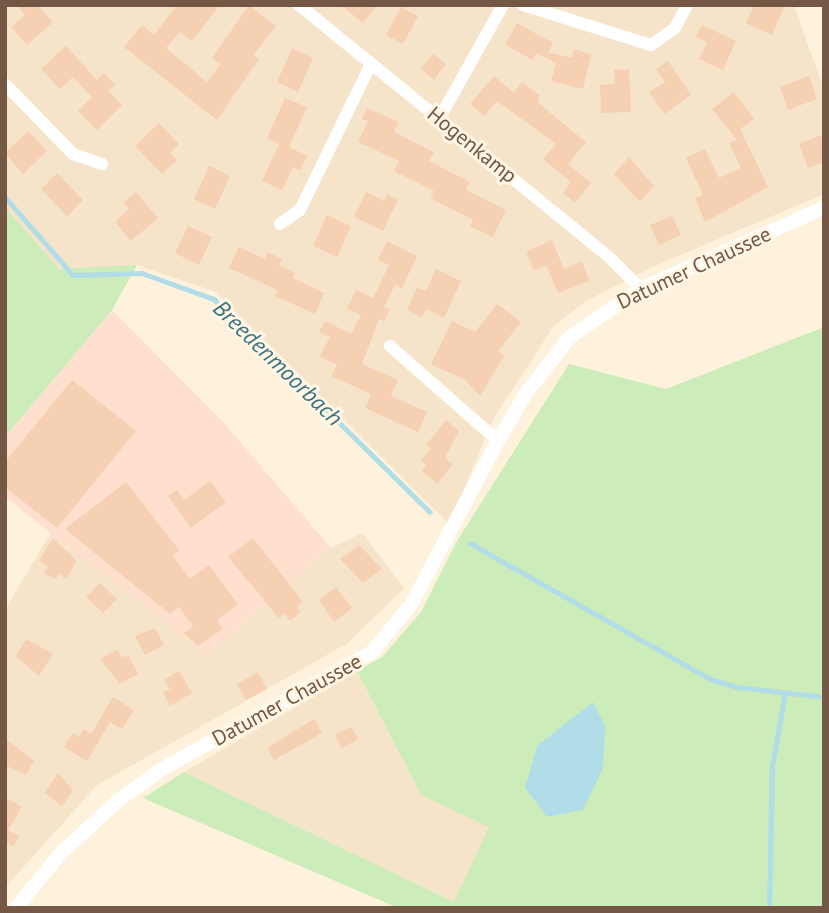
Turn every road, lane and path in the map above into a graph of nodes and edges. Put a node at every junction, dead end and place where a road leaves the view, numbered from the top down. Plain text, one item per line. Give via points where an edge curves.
1 (299, 5) edge
2 (503, 5) edge
3 (523, 5) edge
4 (687, 5) edge
5 (371, 64) junction
6 (5, 84) edge
7 (439, 119) junction
8 (102, 164) dead end
9 (824, 208) edge
10 (280, 224) dead end
11 (641, 289) junction
12 (390, 346) dead end
13 (498, 441) junction
14 (16, 908) edge

1 - 5 street, Hogenkamp
2 - 7 street
3 - 4 street via 651,45 675,28
5 - 7 street, Hogenkamp
5 - 10 street via 300,210
6 - 8 street via 73,154
7 - 11 street, Hogenkamp via 607,255
9 - 11 street, Datumer Chaussee
11 - 13 street, Datumer Chaussee via 602,312 555,353
12 - 13 street
13 - 14 street, Datumer Chaussee via 411,605 372,652 162,769 120,799 61,853

